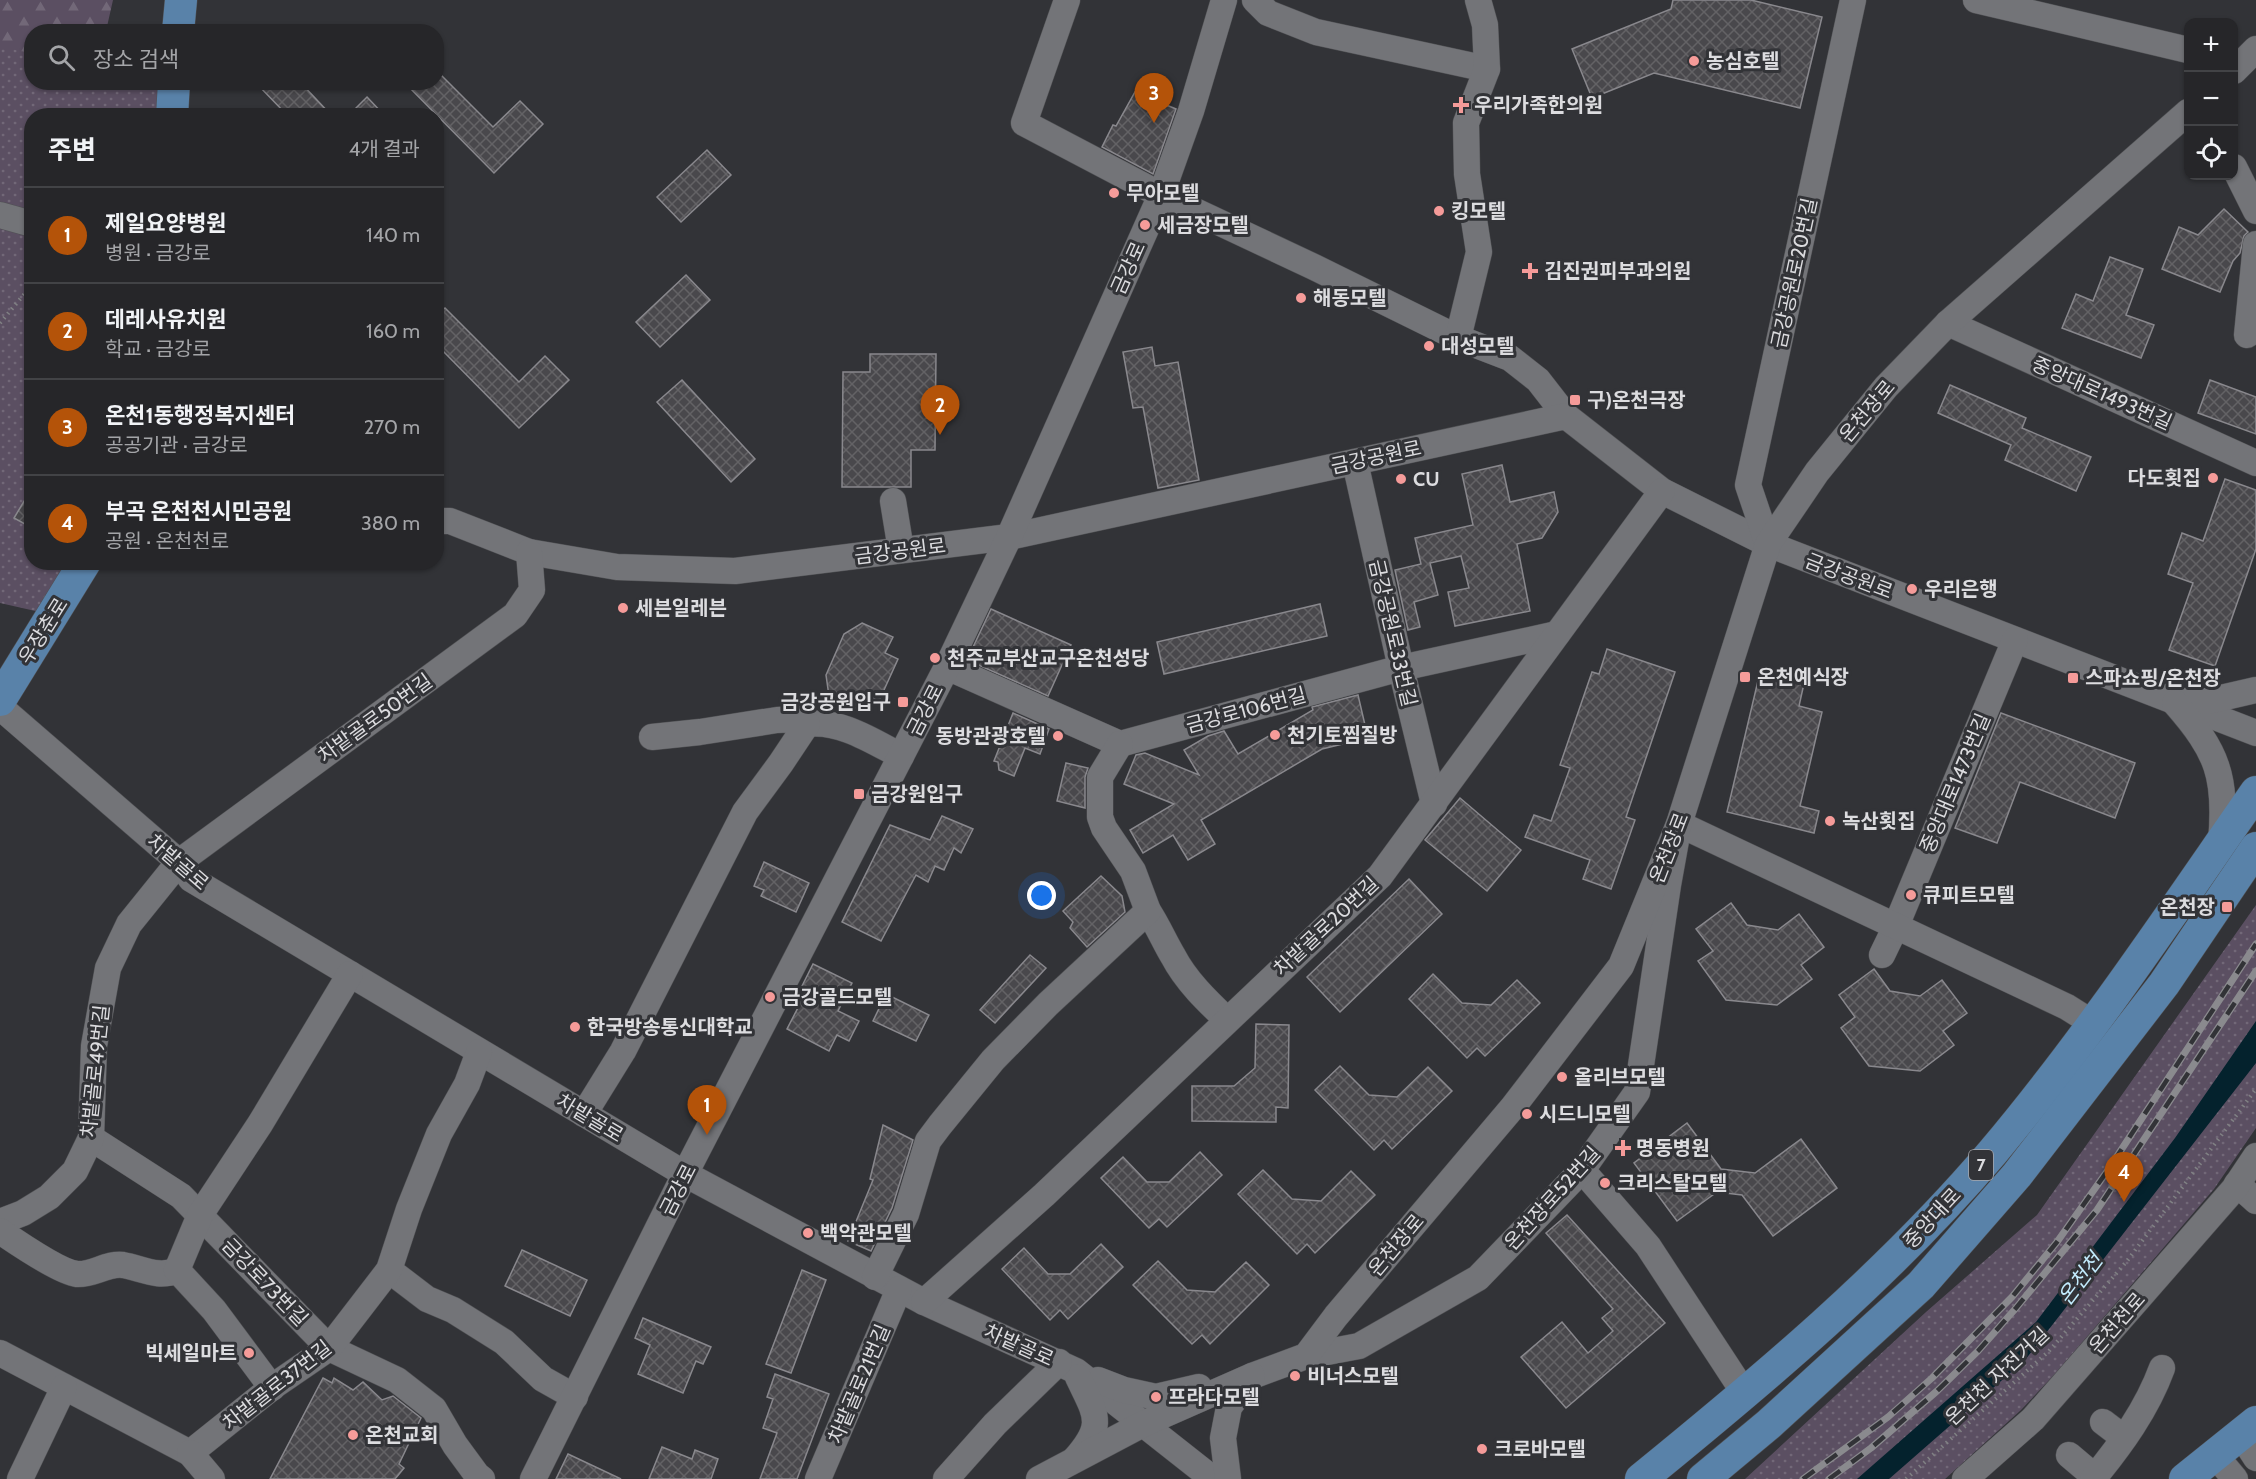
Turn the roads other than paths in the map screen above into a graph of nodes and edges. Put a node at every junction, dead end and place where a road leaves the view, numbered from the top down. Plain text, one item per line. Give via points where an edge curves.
1 (181, 0) edge
2 (1067, 0) edge
3 (1224, 0) edge
4 (1255, 0) edge
5 (1478, 0) edge
6 (1853, 0) edge
7 (1976, 0) edge
8 (179, 24) edge
9 (2184, 49) edge
10 (1487, 69) junction
11 (174, 90) edge
12 (172, 108) edge
13 (2184, 117) edge
14 (2238, 175) edge
15 (1161, 195) junction
16 (2256, 211) edge
17 (0, 215) edge
18 (24, 222) edge
19 (2256, 244) edge
20 (1948, 323) junction
21 (2247, 336) dead end
22 (1458, 338) junction
23 (1566, 416) junction
24 (1354, 462) junction
25 (2256, 463) edge
26 (1662, 491) junction
27 (893, 501) dead end
28 (444, 521) edge
29 (1010, 537) junction
30 (1768, 544) junction
31 (901, 550) junction
32 (529, 552) junction
33 (80, 570) edge
34 (1557, 634) junction
35 (2015, 640) junction
36 (947, 667) junction
37 (1401, 668) junction
38 (2256, 690) edge
39 (0, 700) edge
40 (2173, 701) junction
41 (0, 707) edge
42 (807, 724) junction
43 (2256, 733) edge
44 (652, 737) dead end
45 (1120, 744) junction
46 (901, 756) junction
47 (2256, 792) edge
48 (1434, 804) junction
49 (1679, 824) junction
50 (2221, 842) junction
51 (2256, 848) edge
52 (179, 862) junction
53 (1148, 911) junction
54 (1896, 926) junction
55 (1882, 955) dead end
56 (350, 974) junction
57 (1227, 1020) junction
58 (2094, 1024) junction
59 (479, 1052) junction
60 (584, 1114) junction
61 (91, 1138) junction
62 (2256, 1156) edge
63 (1582, 1170) junction
64 (685, 1174) junction
65 (2237, 1184) junction
66 (2256, 1201) edge
67 (200, 1215) junction
68 (0, 1222) edge
69 (0, 1231) edge
70 (177, 1270) junction
71 (389, 1270) junction
72 (875, 1277) junction
73 (899, 1289) junction
74 (924, 1302) junction
75 (329, 1348) junction
76 (0, 1353) edge
77 (1306, 1356) junction
78 (1067, 1367) junction
79 (2162, 1368) dead end
80 (1252, 1376) junction
81 (64, 1387) junction
82 (272, 1388) junction
83 (1745, 1394) junction
84 (575, 1397) junction
85 (2103, 1422) dead end
86 (1143, 1424) junction
87 (2124, 1438) junction
88 (2251, 1438) edge
89 (190, 1453) junction
90 (2069, 1455) dead end
91 (2215, 1455) junction
92 (1073, 1461) junction
93 (2094, 1478) edge
94 (20, 1479) edge
95 (212, 1479) edge
96 (482, 1479) edge
97 (533, 1479) edge
98 (818, 1479) edge
99 (946, 1479) edge
100 (1039, 1479) edge
101 (1213, 1479) edge
102 (1228, 1479) edge
103 (1641, 1479) edge
104 (1703, 1479) edge
105 (1965, 1479) edge
106 (2185, 1479) edge
107 (2235, 1479) edge

1 - 8 main road
2 - 15 street via 1024,123
3 - 15 street, 금강로
4 - 10 street via 1268,13 1316,32
5 - 10 street via 1485,25
6 - 30 street, 금강공원로20번길 via 1748,485
7 - 9 street
10 - 22 street via 1466,123 1467,174 1479,252
11 - 12 main road
13 - 20 street, 온천장로
14 - 16 street
15 - 22 street
15 - 29 street, 금강로
17 - 18 street
19 - 21 street
20 - 25 street, 중앙대로1493번길
20 - 30 street, 온천장로 via 1872,404 1817,472
22 - 23 street via 1510,358 1538,380
23 - 24 street, 금강공원로
23 - 26 street, 금강공원로
24 - 29 street, 금강공원로
24 - 37 street, 금강공원로33번길
26 - 30 street, 금강공원로
26 - 34 street, 차밭골로20번길
27 - 31 street
28 - 32 street, 금강공원로
29 - 31 street, 금강공원로
29 - 36 street, 금강로
30 - 35 street, 금강공원로
30 - 49 street, 온천장로
31 - 32 street, 금강공원로 via 735,571 617,567
32 - 52 street, 차밭골로50번길 via 532,590 515,615
33 - 39 main road, 우장춘로
34 - 37 street, 금강로106번길
34 - 48 street, 차밭골로20번길
35 - 40 street, 금강공원로
35 - 54 street, 중앙대로1473번길
36 - 45 street
36 - 46 street, 금강로
37 - 45 street, 금강로106번길
37 - 48 street, 금강공원로33번길
38 - 40 street via 2208,701
40 - 43 street, 금강공원로
40 - 50 street via 2198,728 2215,760 2224,810
41 - 52 street, 차밭골로
42 - 44 street via 799,719 777,720
42 - 46 street via 823,722 846,729
42 - 60 street via 745,812 623,1051
45 - 53 street via 1100,777 1100,817 1132,872
46 - 64 street, 금강로
47 - 50 main road, 중앙대로 / 7
48 - 57 street, 차밭골로20번길 via 1380,876
49 - 54 street
49 - 63 street, 온천장로52번길 via 1637,1092
49 - 77 street, 온천장로 via 1621,966 1513,1107
50 - 58 main road, 중앙대로 / 7
51 - 104 main road, 중앙대로 / 7 via 2164,984 2010,1184 1921,1285
52 - 56 street, 차밭골로 via 191,879
52 - 61 street, 차밭골로49번길 via 129,924 108,968 94,1046
53 - 57 street via 1194,987
53 - 72 street via 1009,1044 928,1141 906,1214
54 - 55 street, 중앙대로1473번길
54 - 58 street via 2067,1007
56 - 59 street, 차밭골로
56 - 67 street
57 - 74 street, 차밭골로20번길 via 1044,1195
58 - 83 main road, 중앙대로 / 7 via 1992,1153 1888,1265
59 - 60 street, 차밭골로
59 - 71 street, 차밭골로37번길 via 467,1084 439,1134
60 - 64 street, 차밭골로
61 - 67 street, 금강로73번길 via 181,1196
61 - 68 street, 차밭골로49번길 via 75,1171 49,1197 23,1214
62 - 65 street, 온천천로
63 - 77 street, 온천장로52번길 via 1478,1278 1359,1346
63 - 83 street via 1648,1246
64 - 72 street, 차밭골로
64 - 84 street, 금강로
65 - 66 street
65 - 105 street, 온천천로 via 2033,1419
67 - 70 street
67 - 75 street, 금강로73번길
69 - 70 street via 76,1274 118,1264 159,1274
70 - 82 street via 214,1310
71 - 75 street, 차밭골로37번길
71 - 84 street via 427,1299 453,1310 504,1342 543,1379
72 - 73 street, 차밭골로
73 - 74 street, 차밭골로
73 - 98 street, 차밭골로21번길
74 - 78 street, 차밭골로
75 - 82 street, 차밭골로37번길
75 - 96 street, 금강로73번길 via 397,1380 434,1409 455,1445
76 - 81 street
77 - 80 street
78 - 80 street via 1124,1390 1156,1397
78 - 86 street, 차밭골로
78 - 92 street via 1096,1415 1090,1442
78 - 99 street via 995,1424
79 - 87 street via 2153,1394
80 - 86 street
80 - 102 street via 1229,1407 1223,1438
81 - 89 street
81 - 94 street
82 - 89 street, 차밭골로37번길
83 - 103 main road, 중앙대로 / 7
84 - 97 street, 금강로
85 - 87 street
86 - 92 street
86 - 101 street, 차밭골로
87 - 93 street
88 - 91 main road
89 - 95 street
90 - 93 street
91 - 106 main road
91 - 107 street
92 - 100 street

